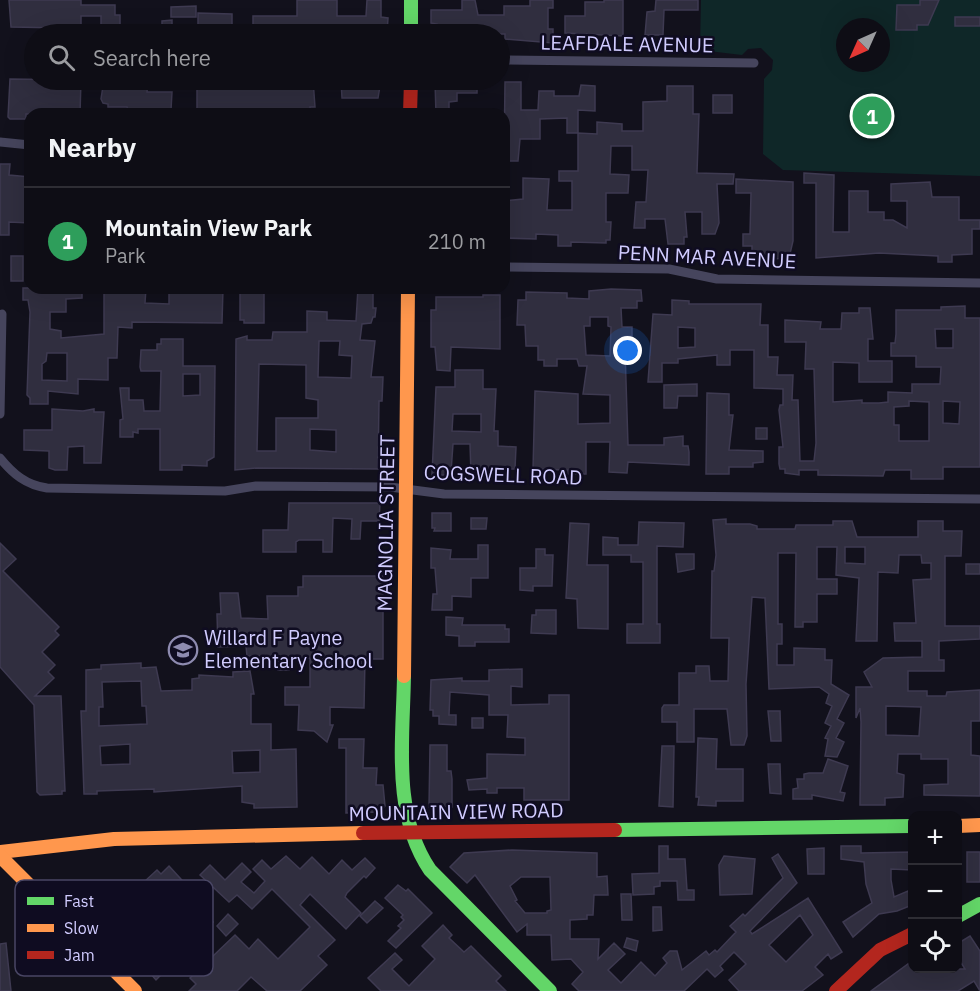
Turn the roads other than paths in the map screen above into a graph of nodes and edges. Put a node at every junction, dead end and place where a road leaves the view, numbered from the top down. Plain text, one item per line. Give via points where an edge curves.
1 (411, 0) edge
2 (411, 24) edge
3 (510, 60) edge
4 (754, 63) dead end
5 (411, 90) edge
6 (410, 108) edge
7 (0, 142) edge
8 (24, 144) edge
9 (510, 267) edge
10 (980, 283) edge
11 (408, 294) edge
12 (2, 314) dead end
13 (0, 414) edge
14 (0, 458) edge
15 (405, 489) junction
16 (980, 499) edge
17 (980, 825) edge
18 (908, 826) edge
19 (962, 826) edge
20 (410, 832) junction
21 (0, 854) edge
22 (26, 880) edge
23 (980, 904) edge
24 (962, 913) edge
25 (908, 936) edge
26 (120, 976) edge
27 (135, 991) edge
28 (550, 991) edge
29 (836, 991) edge

1 - 2 street
3 - 4 street, LEAFDALE AVENUE
5 - 6 street
7 - 8 street
9 - 10 street, PENN MAR AVENUE via 669,270 717,279
11 - 15 street, MAGNOLIA STREET
12 - 13 street
14 - 15 street, COGSWELL ROAD via 20,479 44,488
15 - 16 street, COGSWELL ROAD via 444,494
15 - 20 street, MAGNOLIA STREET via 403,784
17 - 19 street
18 - 20 street, MOUNTAIN VIEW ROAD
20 - 21 street, MOUNTAIN VIEW ROAD via 114,839
20 - 28 street, MAGNOLIA STREET via 430,870
21 - 22 street
23 - 24 street
25 - 29 street via 880,950
26 - 27 street

